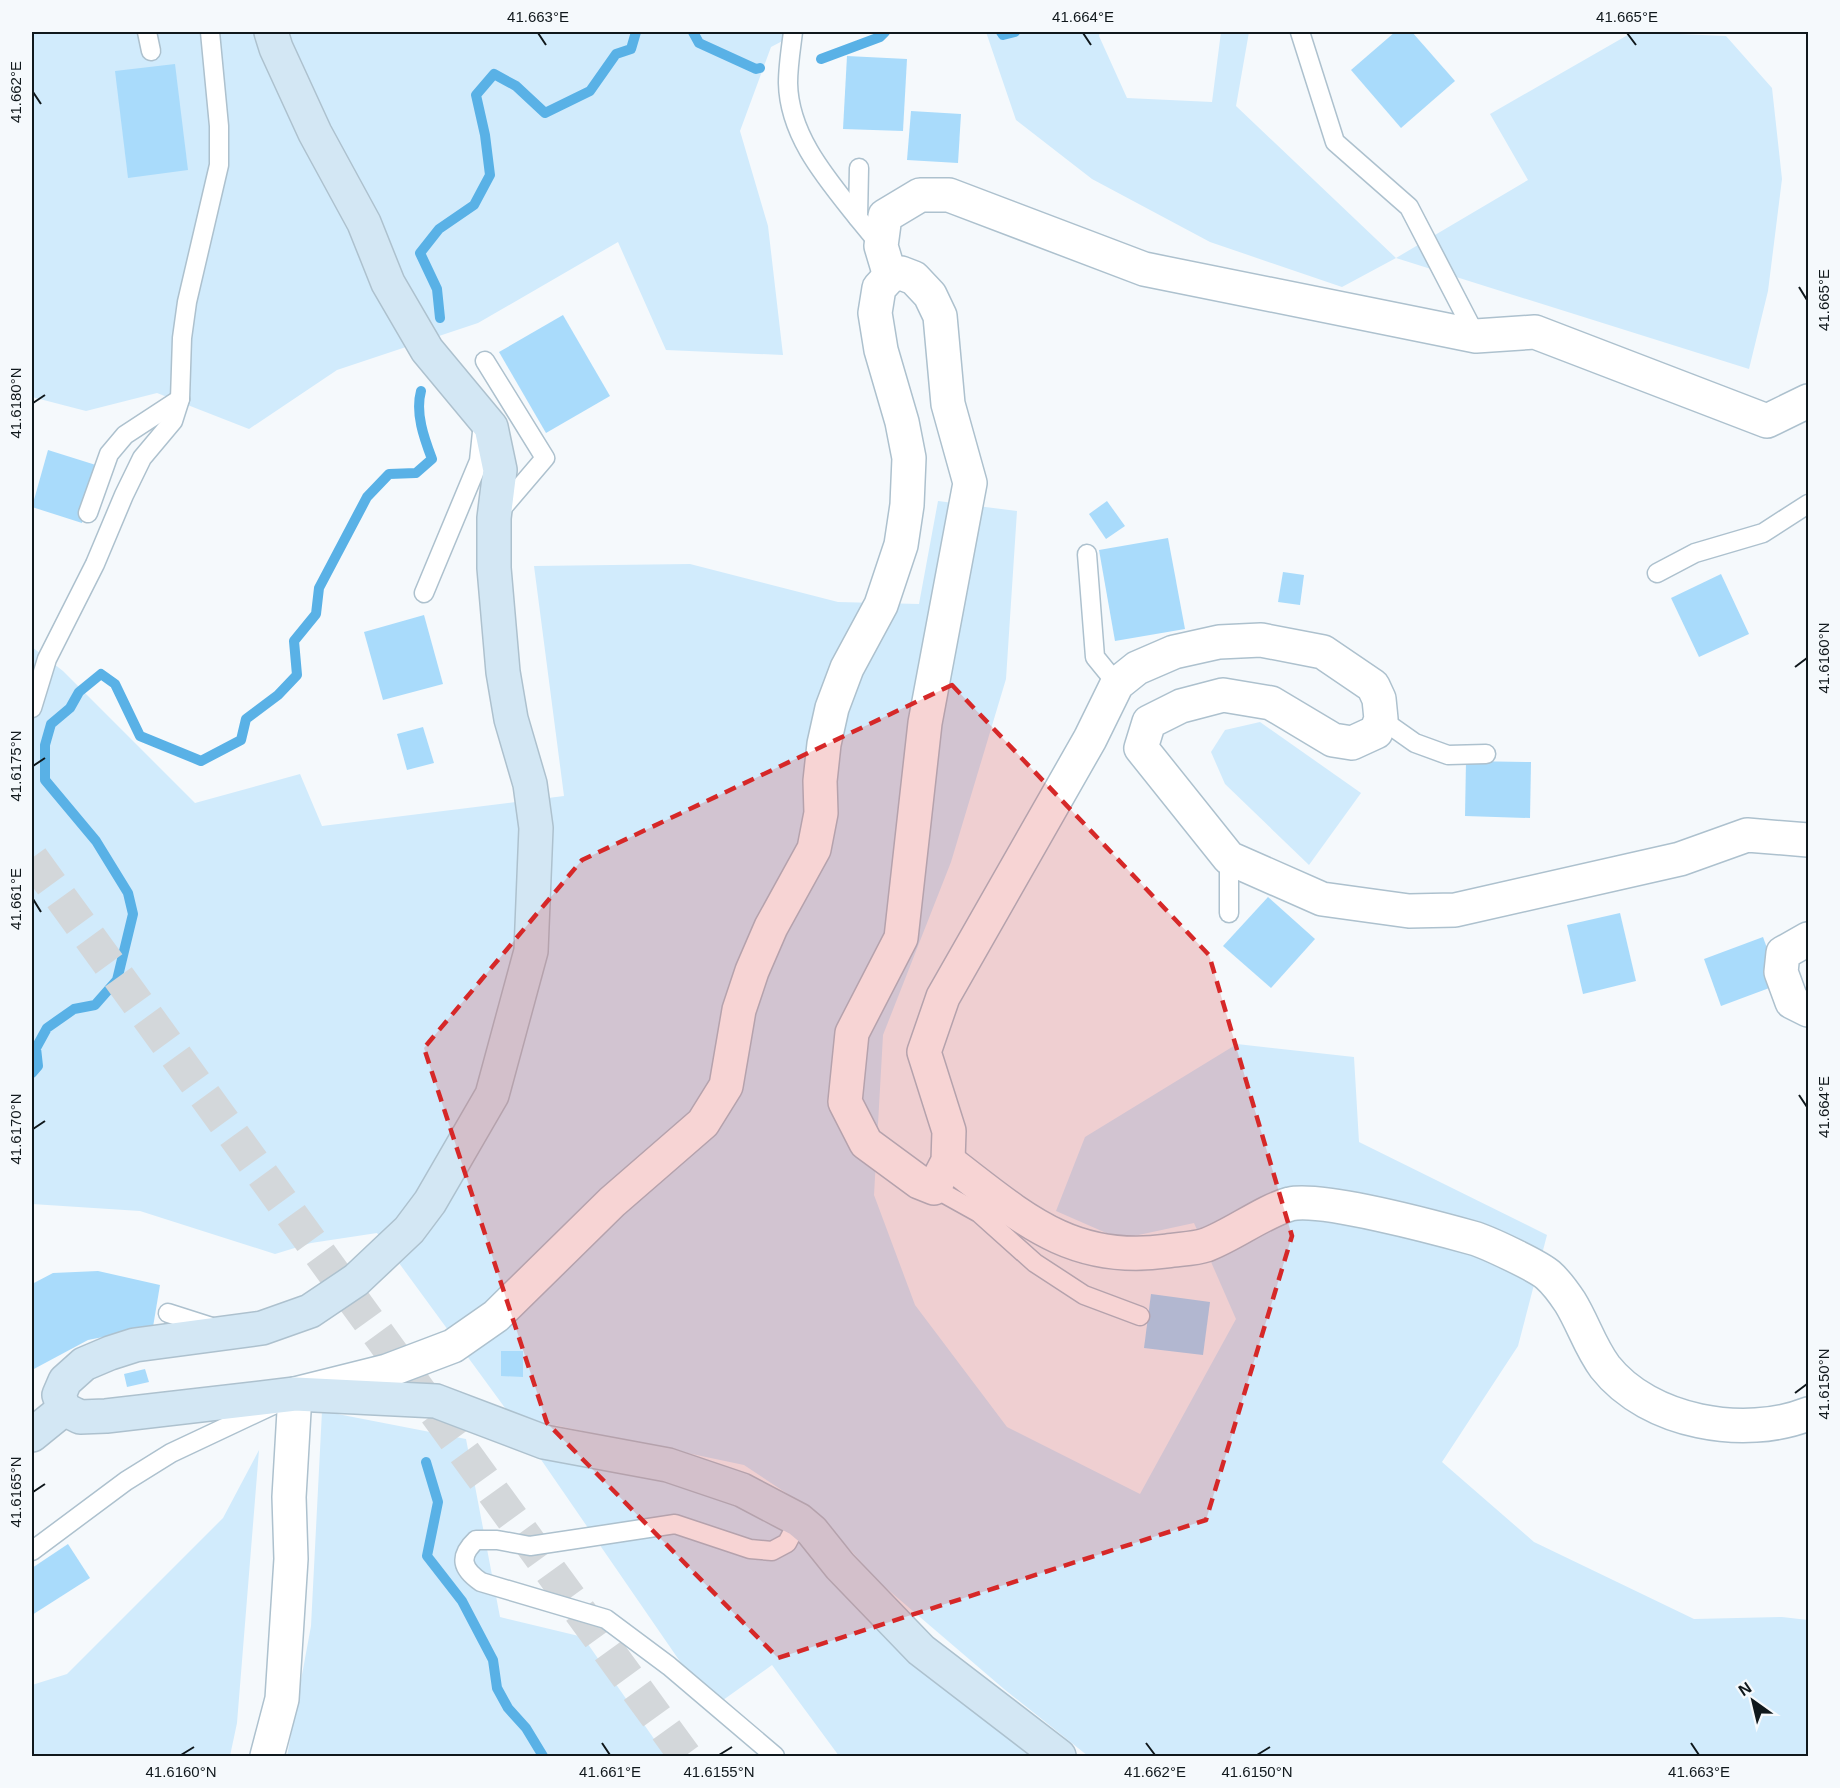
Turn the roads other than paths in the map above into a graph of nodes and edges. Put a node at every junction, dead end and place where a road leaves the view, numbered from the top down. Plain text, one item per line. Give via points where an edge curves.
1 (147, 32) edge
2 (210, 32) edge
3 (271, 32) edge
4 (793, 32) edge
5 (1300, 32) edge
6 (151, 51) dead end
7 (859, 168) dead end
8 (858, 218) junction
9 (886, 261) junction
10 (1476, 336) junction
11 (485, 361) dead end
12 (454, 382) junction
13 (180, 399) junction
14 (1809, 401) edge
15 (1809, 504) edge
16 (88, 513) dead end
17 (494, 518) junction
18 (1087, 554) dead end
19 (1657, 573) dead end
20 (424, 592) dead end
21 (1117, 684) junction
22 (32, 708) edge
23 (1381, 719) junction
24 (1486, 753) dead end
25 (1809, 840) edge
26 (1229, 858) junction
27 (1229, 913) dead end
28 (1809, 939) edge
29 (1809, 1010) edge
30 (941, 1174) junction
31 (168, 1313) dead end
32 (1140, 1316) dead end
33 (229, 1332) junction
34 (296, 1394) junction
35 (64, 1409) junction
36 (1809, 1414) edge
37 (32, 1435) edge
38 (799, 1520) junction
39 (32, 1551) edge
40 (267, 1756) edge
41 (775, 1756) edge
42 (1059, 1756) edge

1 - 6 lane
2 - 13 lane via 219,165 187,302
3 - 12 street via 315,133 364,223 388,283 427,350
4 - 8 lane via 788,84 798,128 821,172
5 - 10 lane via 1335,142 1409,207
7 - 8 lane
8 - 9 lane
9 - 10 street via 885,216 920,195 949,195 1144,269
9 - 30 street via 914,278 930,295 940,316 948,404 970,483 925,723 901,938 852,1033 845,1102 866,1143 919,1182
9 - 34 street via 875,313 909,458 901,545 881,605 847,668 832,708 824,744 814,849 752,971 739,1010 726,1086 703,1123 612,1202 487,1322 453,1346 409,1363
10 - 14 street via 1535,332 1767,421
11 - 17 lane via 546,458
12 - 17 street via 491,427 500,470
12 - 20 lane via 483,433 479,460
13 - 16 lane via 125,435 109,454
13 - 22 lane via 173,421 142,458 128,485 95,564 47,659
15 - 19 lane via 1763,533 1695,553
17 - 33 street via 503,672 511,719 530,784 536,828 531,951 492,1095 430,1202 409,1230 356,1280 310,1311 262,1328
18 - 21 lane via 1095,657
21 - 23 street via 1137,668 1174,652 1219,642 1261,640 1323,652 1351,670 1372,686 1379,699
21 - 30 street via 1090,740 943,998 924,1052 949,1131
23 - 24 lane via 1414,743 1448,755
23 - 26 street via 1376,732 1352,743 1333,740 1271,703 1223,695 1181,706 1149,722 1141,748
25 - 26 street via 1747,835 1680,859 1455,910 1409,911 1322,899
26 - 27 lane
28 - 29 street via 1783,953 1781,972 1792,1002
30 - 32 lane via 1035,1263 1084,1295
30 - 36 street via 1058,1238 1103,1252 1151,1253 1204,1246 1290,1204 1330,1204 1476,1239 1547,1274 1570,1302 1606,1368 1632,1391 1661,1408 1695,1422 1735,1425 1789,1422
31 - 33 lane
33 - 35 street via 135,1345 84,1364 65,1381 59,1395
34 - 35 street via 106,1416 80,1417
34 - 38 street via 436,1401 544,1442 668,1465 742,1490
34 - 39 lane via 171,1454 126,1481
34 - 40 street via 282,1699
35 - 37 street
38 - 41 lane via 787,1543 772,1551 750,1549 675,1524 530,1546 476,1540 467,1548 464,1560 468,1573 481,1582 606,1619 669,1666
38 - 42 street via 921,1650

